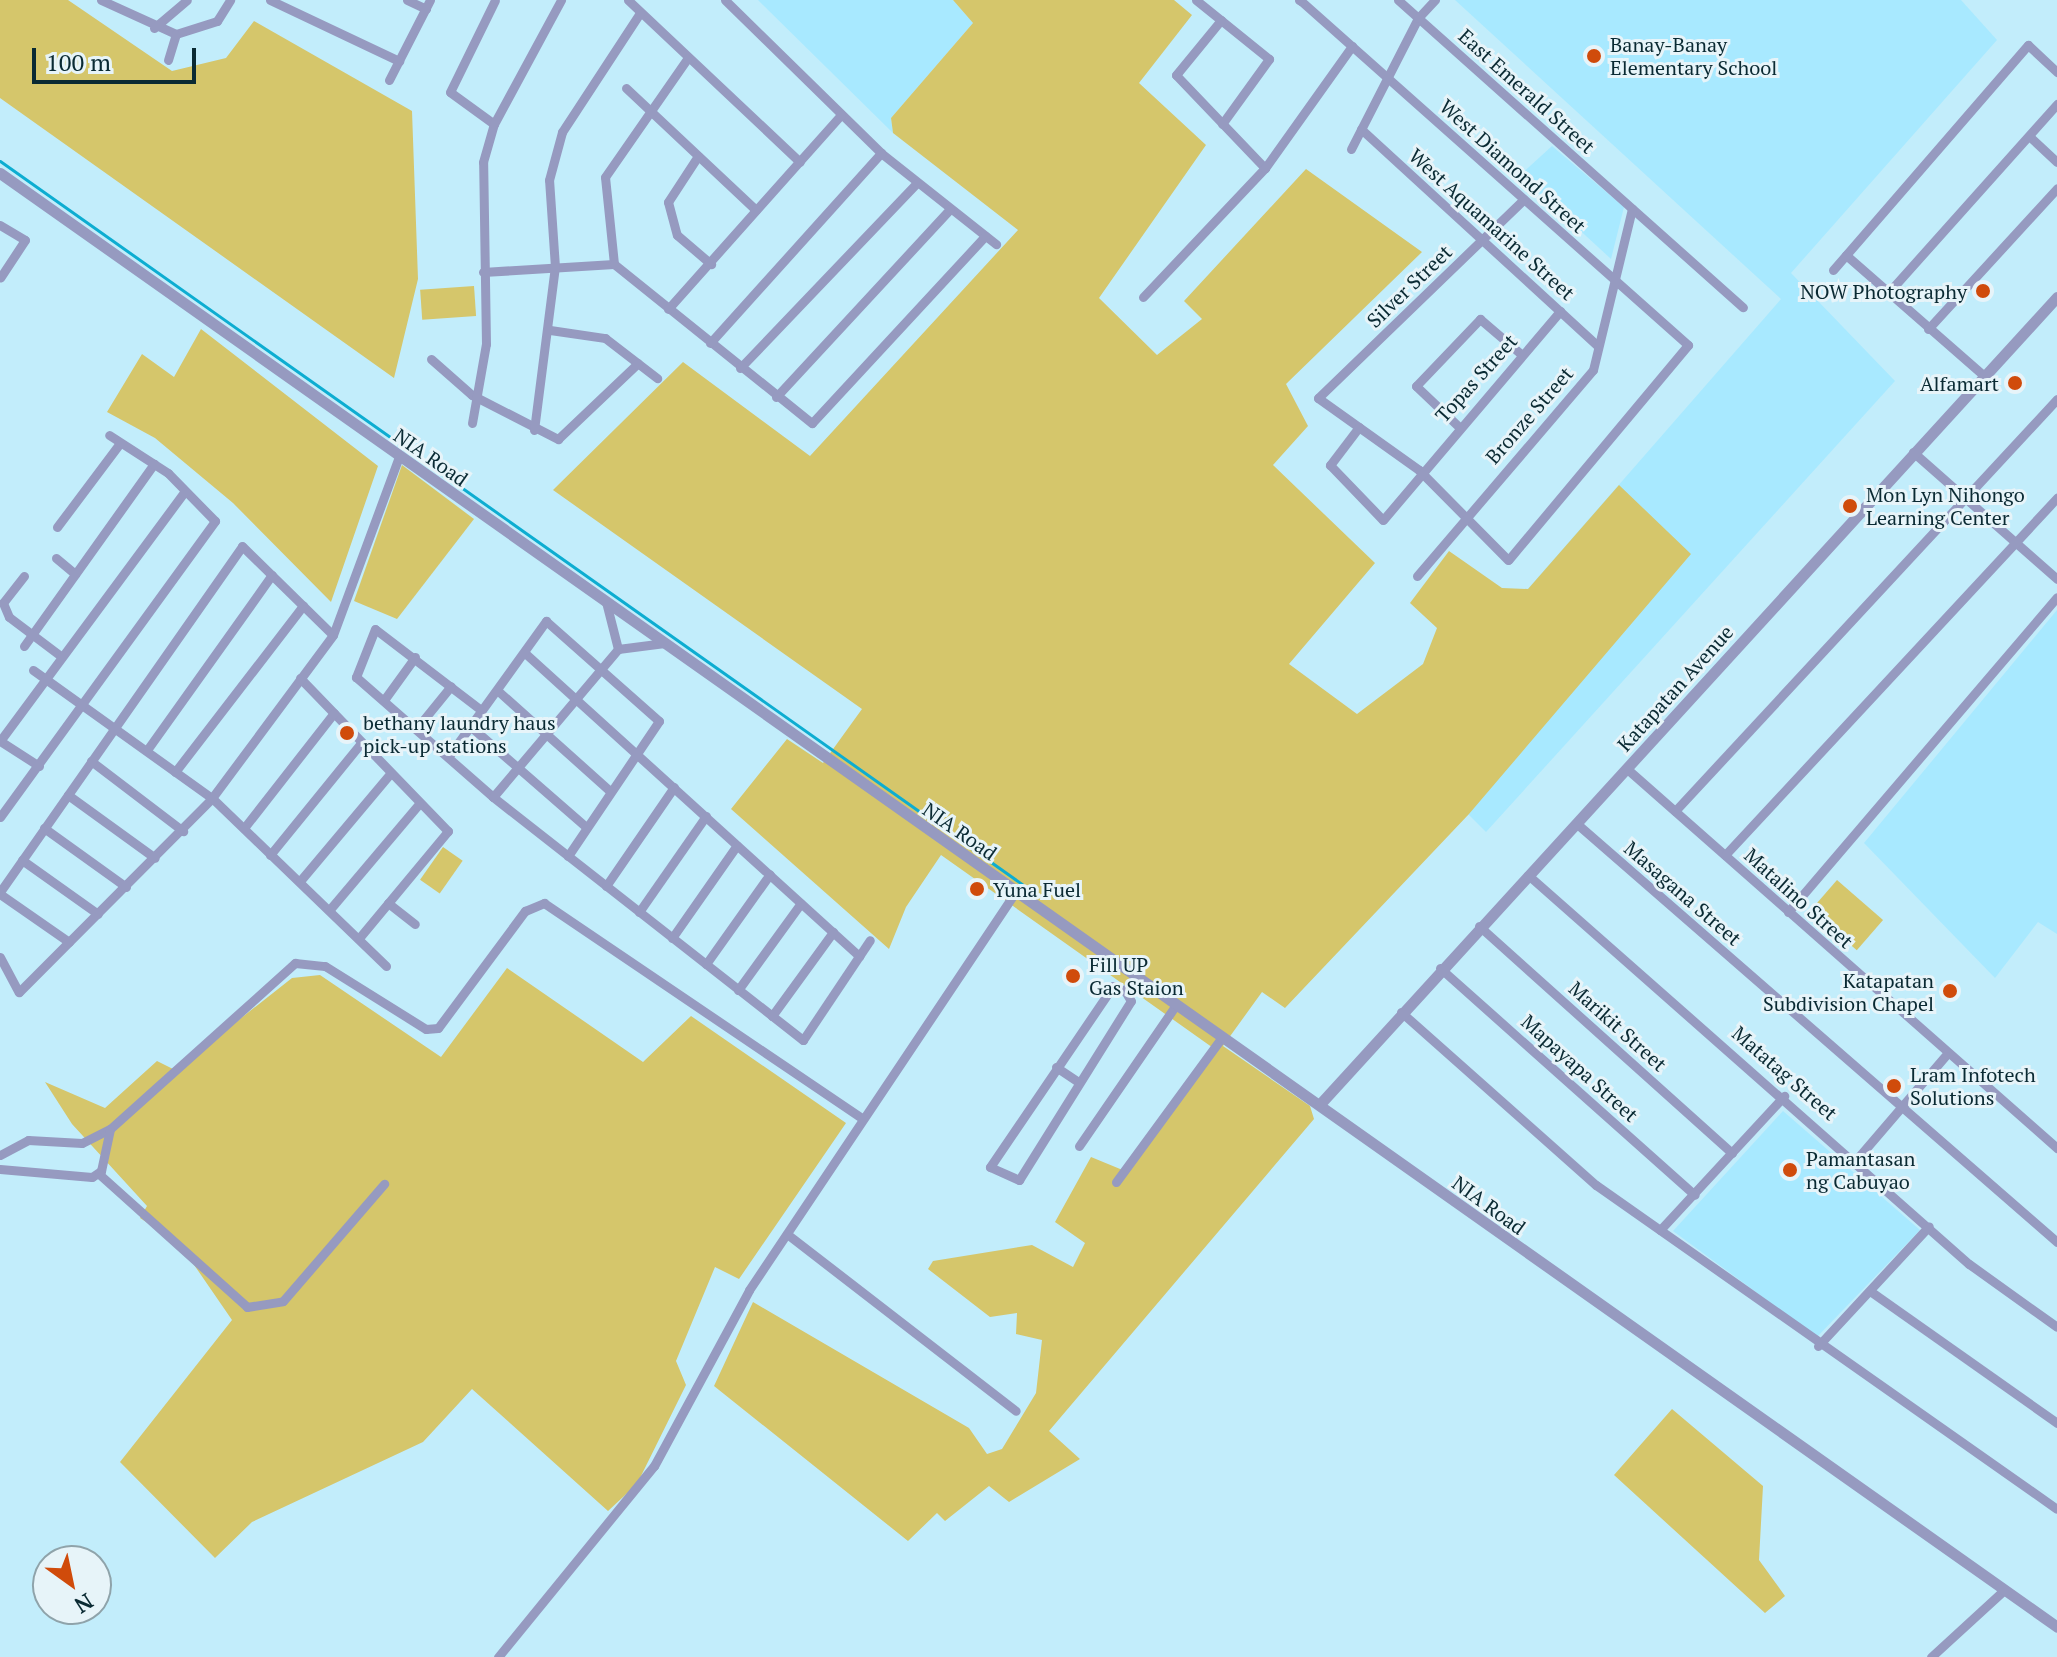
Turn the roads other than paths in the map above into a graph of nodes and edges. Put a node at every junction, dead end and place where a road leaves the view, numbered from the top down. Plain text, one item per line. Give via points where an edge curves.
1 (102, 0) edge
2 (187, 0) edge
3 (230, 0) edge
4 (270, 0) edge
5 (407, 0) edge
6 (495, 0) edge
7 (561, 0) edge
8 (628, 0) edge
9 (725, 0) edge
10 (1196, 0) edge
11 (1299, 0) edge
12 (1398, 0) edge
13 (1435, 0) edge
14 (428, 4) edge
15 (640, 13) junction
16 (1418, 18) junction
17 (1221, 20) junction
18 (154, 28) junction
19 (176, 34) junction
20 (1352, 46) junction
21 (687, 59) junction
22 (168, 60) dead end
23 (399, 61) junction
24 (2057, 72) edge
25 (1387, 78) junction
26 (389, 80) dead end
27 (626, 88) dead end
28 (2057, 104) edge
29 (651, 108) junction
30 (841, 115) junction
31 (494, 124) junction
32 (1222, 124) junction
33 (1361, 129) junction
34 (2029, 136) junction
35 (1351, 149) dead end
36 (881, 153) junction
37 (698, 156) junction
38 (800, 162) junction
39 (2057, 162) edge
40 (1265, 168) junction
41 (0, 173) edge
42 (917, 183) junction
43 (2057, 188) edge
44 (1524, 199) junction
45 (950, 209) junction
46 (1632, 209) junction
47 (756, 210) junction
48 (0, 225) edge
49 (985, 236) junction
50 (1482, 240) junction
51 (996, 244) dead end
52 (1846, 255) junction
53 (614, 264) junction
54 (711, 264) junction
55 (555, 267) junction
56 (1833, 270) dead end
57 (483, 272) junction
58 (0, 278) edge
59 (1615, 280) junction
60 (1888, 293) junction
61 (1143, 297) dead end
62 (2057, 297) edge
63 (1743, 307) dead end
64 (668, 309) junction
65 (1560, 311) junction
66 (1928, 329) junction
67 (550, 330) junction
68 (710, 343) junction
69 (1598, 346) junction
70 (1521, 354) junction
71 (431, 359) dead end
72 (638, 363) junction
73 (740, 368) junction
74 (1984, 376) junction
75 (657, 378) dead end
76 (472, 395) junction
77 (776, 397) junction
78 (2057, 399) edge
79 (472, 423) dead end
80 (1458, 426) junction
81 (1359, 427) junction
82 (534, 430) junction
83 (109, 435) dead end
84 (120, 443) junction
85 (1913, 452) junction
86 (399, 457) junction
87 (154, 464) junction
88 (1419, 470) junction
89 (185, 491) junction
90 (1966, 498) junction
91 (2057, 498) edge
92 (1463, 518) junction
93 (57, 527) dead end
94 (2017, 543) junction
95 (56, 558) dead end
96 (75, 574) junction
97 (272, 575) junction
98 (24, 576) dead end
99 (1417, 576) dead end
100 (2057, 579) edge
101 (2057, 597) edge
102 (606, 602) junction
103 (303, 606) junction
104 (32, 635) junction
105 (333, 635) junction
106 (665, 643) junction
107 (24, 646) dead end
108 (618, 649) junction
109 (526, 654) junction
110 (62, 657) junction
111 (415, 657) junction
112 (33, 670) dead end
113 (602, 670) junction
114 (300, 678) junction
115 (46, 680) junction
116 (451, 686) junction
117 (497, 690) junction
118 (577, 699) junction
119 (384, 700) junction
120 (84, 703) junction
121 (481, 710) junction
122 (334, 713) junction
123 (115, 725) junction
124 (470, 726) junction
125 (416, 729) junction
126 (546, 735) junction
127 (361, 743) junction
128 (147, 750) junction
129 (635, 752) junction
130 (448, 757) junction
131 (91, 761) junction
132 (39, 766) junction
133 (518, 768) junction
134 (1626, 768) junction
135 (175, 772) junction
136 (389, 775) junction
137 (674, 787) junction
138 (610, 791) junction
139 (68, 795) junction
140 (493, 797) junction
141 (212, 798) junction
142 (419, 804) junction
143 (1675, 811) junction
144 (706, 816) junction
145 (0, 817) edge
146 (1576, 823) junction
147 (586, 827) junction
148 (44, 828) junction
149 (244, 828) junction
150 (183, 831) junction
151 (737, 845) junction
152 (270, 855) junction
153 (1725, 855) junction
154 (568, 856) junction
155 (155, 858) junction
156 (22, 860) junction
157 (770, 874) junction
158 (1528, 875) junction
159 (300, 881) junction
160 (606, 886) junction
161 (126, 887) junction
162 (0, 893) edge
163 (1015, 893) junction
164 (388, 903) junction
165 (801, 903) junction
166 (331, 908) junction
167 (639, 912) junction
168 (1788, 912) junction
169 (98, 914) junction
170 (415, 924) dead end
171 (1479, 926) junction
172 (833, 932) junction
173 (360, 937) junction
174 (672, 938) junction
175 (870, 940) dead end
176 (69, 942) junction
177 (859, 956) junction
178 (0, 957) edge
179 (706, 964) junction
180 (386, 966) dead end
181 (1440, 968) junction
182 (1136, 976) junction
183 (738, 990) junction
184 (1125, 991) junction
185 (1176, 1005) junction
186 (1401, 1012) junction
187 (772, 1016) junction
188 (1222, 1037) junction
189 (1945, 1056) junction
190 (1056, 1067) junction
191 (1078, 1082) junction
192 (1784, 1096) junction
193 (1320, 1104) junction
194 (1901, 1108) junction
195 (863, 1119) junction
196 (110, 1129) junction
197 (1079, 1146) dead end
198 (2057, 1148) edge
199 (1732, 1153) junction
200 (0, 1155) edge
201 (1856, 1160) junction
202 (0, 1169) edge
203 (99, 1174) junction
204 (1116, 1182) dead end
205 (384, 1184) dead end
206 (1695, 1195) junction
207 (1929, 1226) junction
208 (1660, 1230) junction
209 (787, 1234) junction
210 (2057, 1242) edge
211 (1870, 1291) junction
212 (2057, 1327) edge
213 (1818, 1346) junction
214 (1016, 1411) dead end
215 (2057, 1423) edge
216 (2057, 1509) edge
217 (2004, 1590) junction
218 (2057, 1627) edge
219 (498, 1657) edge
220 (1931, 1657) edge

1 - 18 street
2 - 18 street
3 - 19 street via 217,21
4 - 23 street
5 - 14 street
6 - 31 street via 450,92
7 - 31 street
8 - 15 street
9 - 30 street
10 - 17 street
11 - 20 street, West Diamond Street
12 - 16 street, East Emerald Street
13 - 16 street
14 - 23 street
15 - 21 street
15 - 55 street via 562,132 549,180
16 - 25 street
16 - 46 street, East Emerald Street
17 - 32 street via 1176,75
17 - 32 street via 1269,59
18 - 19 street
19 - 22 street
20 - 25 street, West Diamond Street
20 - 40 street
21 - 29 street
21 - 38 street
23 - 26 street
24 - 52 street via 2028,45
25 - 33 street
25 - 44 street, West Diamond Street
27 - 29 street
28 - 34 street
29 - 37 street
29 - 53 street via 605,177
30 - 36 street
30 - 38 street
31 - 57 street via 483,162
32 - 40 street
33 - 35 street
33 - 50 street, West Aquamarine Street
34 - 39 street
34 - 60 street
36 - 42 street
36 - 68 street
37 - 47 street
37 - 54 street via 668,202 677,235
38 - 47 street
40 - 61 street
41 - 86 street, NIA Road
42 - 45 street
42 - 73 street
43 - 66 street
44 - 50 street, Silver Street
44 - 59 street, West Diamond Street
45 - 49 street
45 - 77 street
46 - 59 street, Bronze Street
46 - 63 street, East Emerald Street
47 - 54 street
48 - 58 street via 25,240
49 - 51 street
49 - 77 street via 812,423
50 - 65 street, West Aquamarine Street
50 - 81 street, Silver Street via 1318,398
52 - 56 street
52 - 60 street
53 - 55 street
53 - 64 street
54 - 64 street
55 - 57 street
55 - 67 street
57 - 76 street via 486,344
59 - 69 street, Bronze Street
59 - 92 street, West Diamond Street via 1688,345 1508,560
60 - 66 street
62 - 74 street, Katapatan Avenue
64 - 68 street
65 - 69 street, West Aquamarine Street
65 - 70 street, Topas Street
66 - 74 street
67 - 72 street via 605,338
67 - 82 street
68 - 73 street
69 - 92 street, Bronze Street via 1593,370
70 - 80 street, Topas Street
70 - 80 street via 1480,319 1416,386
71 - 76 street
72 - 75 street
72 - 82 street via 558,439
73 - 77 street
74 - 85 street, Katapatan Avenue
76 - 79 street
76 - 82 street
78 - 90 street
80 - 88 street, Topas Street
81 - 88 street
81 - 88 street, Topas Street via 1330,465 1383,520
83 - 84 street
84 - 87 street
84 - 93 street
85 - 90 street
85 - 134 street, Katapatan Avenue
86 - 102 street, NIA Road
86 - 105 street
87 - 89 street
87 - 96 street
88 - 92 street
89 - 110 street
89 - 120 street via 215,521
90 - 94 street
90 - 143 street
91 - 94 street
92 - 99 street, Bronze Street
94 - 100 street
94 - 153 street
95 - 96 street
96 - 104 street
97 - 103 street
97 - 123 street via 242,546
97 - 128 street
98 - 104 street via 3,603
101 - 168 street
102 - 106 street, NIA Road
102 - 108 street
103 - 105 street
103 - 135 street
104 - 107 street
104 - 110 street
105 - 114 street
106 - 108 street
106 - 163 street, NIA Road
108 - 113 street
109 - 113 street via 546,621
109 - 117 street
109 - 118 street
110 - 115 street
111 - 116 street
111 - 119 street
111 - 119 street via 375,629 356,677
112 - 115 street
113 - 118 street
113 - 129 street via 659,721
114 - 122 street
114 - 141 street
115 - 120 street
115 - 132 street via 0,741
116 - 121 street
116 - 125 street
117 - 121 street
117 - 126 street
118 - 126 street
118 - 129 street
119 - 125 street
120 - 123 street
120 - 132 street
121 - 124 street
122 - 127 street
122 - 149 street
123 - 128 street
123 - 131 street
124 - 130 street
124 - 133 street
125 - 130 street
126 - 133 street
126 - 138 street
127 - 136 street
127 - 152 street
128 - 135 street
129 - 137 street
129 - 138 street
130 - 140 street
131 - 139 street
131 - 150 street
132 - 145 street
133 - 140 street
133 - 147 street
134 - 143 street, Matalino Street
134 - 146 street, Katapatan Avenue
135 - 141 street
136 - 142 street
136 - 159 street
137 - 144 street
137 - 160 street
138 - 147 street
139 - 148 street
139 - 155 street
140 - 154 street
141 - 149 street
141 - 150 street
142 - 164 street via 448,831
142 - 166 street
143 - 153 street, Matalino Street
144 - 151 street
144 - 167 street
146 - 158 street, Katapatan Avenue
146 - 194 street, Masagana Street
147 - 154 street
148 - 156 street
148 - 161 street
149 - 152 street
150 - 155 street
151 - 157 street
151 - 174 street
152 - 159 street
153 - 168 street, Matalino Street
154 - 160 street
155 - 161 street
156 - 162 street
156 - 169 street
157 - 165 street
157 - 179 street
158 - 171 street, Katapatan Avenue
158 - 192 street, Matatag Street
159 - 166 street
160 - 167 street
161 - 169 street
162 - 176 street
163 - 182 street, NIA Road
163 - 195 street
164 - 170 street
164 - 173 street
165 - 172 street
165 - 183 street
166 - 173 street
167 - 174 street
168 - 189 street, Matalino Street
169 - 176 street
171 - 181 street, Katapatan Avenue
171 - 199 street, Marikit Street
172 - 177 street
172 - 187 street
173 - 180 street
174 - 179 street
175 - 177 street
176 - 178 street via 19,992
177 - 187 street via 803,1040
179 - 183 street
181 - 186 street, Katapatan Avenue
181 - 206 street, Mapayapa Street
182 - 184 street
182 - 185 street, NIA Road
183 - 187 street
184 - 190 street via 1113,986
184 - 191 street via 1131,1001
185 - 188 street, NIA Road
185 - 197 street
186 - 193 street, Katapatan Avenue
186 - 208 street via 1596,1185
188 - 193 street, NIA Road
188 - 204 street
189 - 194 street
189 - 198 street, Matalino Street
190 - 191 street
190 - 191 street via 990,1167 1017,1182
192 - 199 street
192 - 201 street, Matatag Street
193 - 217 street, NIA Road
194 - 201 street
194 - 210 street, Masagana Street
195 - 196 street via 544,903 525,911 438,1028 426,1029 325,966 291,965
195 - 209 street
196 - 200 street via 82,1143 28,1140
196 - 203 street
199 - 206 street
201 - 207 street, Matatag Street
202 - 203 street
203 - 205 street via 247,1307 283,1301
206 - 208 street
207 - 211 street
207 - 212 street, Matatag Street
208 - 213 street
209 - 214 street
209 - 219 street via 654,1466
211 - 213 street
211 - 215 street
213 - 216 street
217 - 218 street, NIA Road
217 - 220 street

